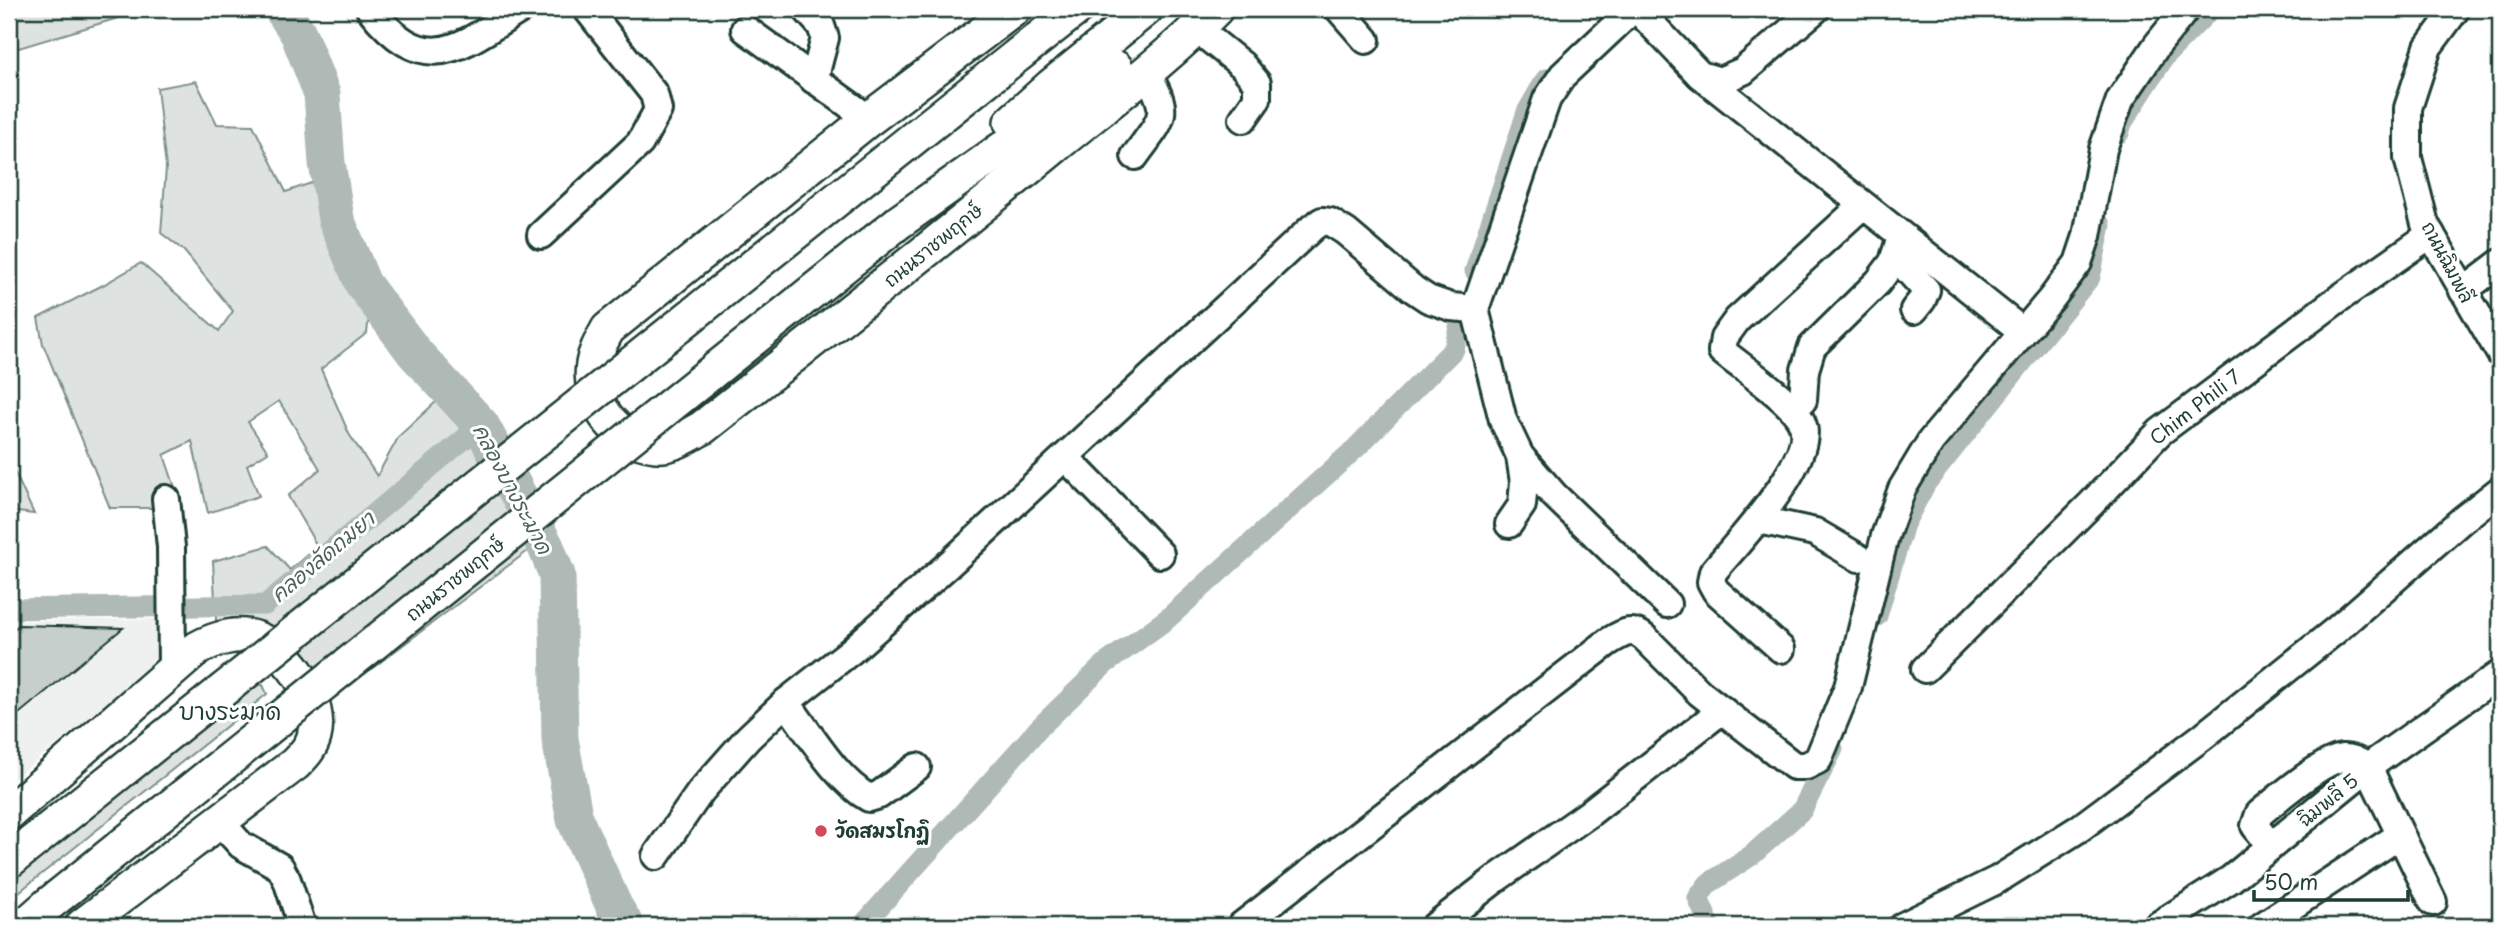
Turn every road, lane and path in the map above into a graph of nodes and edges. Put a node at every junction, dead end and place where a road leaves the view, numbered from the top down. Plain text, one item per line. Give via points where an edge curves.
1 (370, 9) edge
2 (521, 9) edge
3 (587, 9) edge
4 (806, 9) edge
5 (1014, 9) edge
6 (1076, 9) edge
7 (1146, 9) edge
8 (1339, 9) edge
9 (1635, 9) edge
10 (1816, 9) edge
11 (2186, 9) edge
12 (2456, 9) edge
13 (1203, 15) edge
14 (746, 29) dead end
15 (1366, 40) dead end
16 (1146, 71) junction
17 (1700, 75) junction
18 (814, 80) junction
19 (869, 119) junction
20 (1243, 119) dead end
21 (1135, 156) dead end
22 (925, 202) junction
23 (1863, 205) junction
24 (2431, 234) junction
25 (541, 235) dead end
26 (1898, 246) junction
27 (2500, 263) edge
28 (2463, 291) junction
29 (1475, 309) junction
30 (1914, 310) dead end
31 (2022, 331) junction
32 (2500, 353) edge
33 (1794, 409) junction
34 (1520, 456) junction
35 (1066, 458) junction
36 (2500, 490) edge
37 (166, 499) dead end
38 (1759, 520) junction
39 (1509, 524) dead end
40 (1160, 554) dead end
41 (1859, 558) dead end
42 (1667, 604) dead end
43 (1781, 649) dead end
44 (1925, 669) dead end
45 (172, 671) junction
46 (2500, 674) edge
47 (786, 702) junction
48 (1721, 710) junction
49 (917, 767) dead end
50 (2368, 767) junction
51 (9, 813) edge
52 (219, 821) junction
53 (2400, 835) junction
54 (656, 856) dead end
55 (9, 861) edge
56 (2432, 902) dead end
57 (24, 926) edge
58 (82, 926) edge
59 (302, 926) edge
60 (1241, 926) edge
61 (1435, 926) edge
62 (1903, 926) edge
63 (2157, 926) edge
64 (2262, 926) edge

1 - 2 street via 407,45 431,52 469,41
3 - 25 street via 654,94 658,110 640,143
4 - 18 street via 824,31
5 - 19 main road, ถนนราชพฤกษ์
6 - 55 main road, bridge
7 - 22 main road via 1051,86
8 - 15 street
9 - 17 street
9 - 29 street via 1563,75 1547,99
10 - 17 street via 1743,71 1720,81
11 - 31 street via 2120,100 2103,149 2088,236 2078,263
12 - 24 street, ถนนฉิมพลี via 2428,47 2408,108 2408,158
13 - 16 main road, ถนนราชพฤกษ์
13 - 20 street via 1257,83 1257,99
13 - 22 main road, ถนนราชพฤกษ์
14 - 18 street
16 - 19 main road, ถนนราชพฤกษ์ via 702,428 657,445 619,432 599,407 592,383 593,363 608,329
16 - 21 street via 1162,99 1163,112
17 - 23 street
18 - 19 street
22 - 57 main road, ถนนราชพฤกษ์, bridge
23 - 26 street
23 - 33 street via 1737,320 1724,338 1722,351
24 - 28 street, ถนนฉิมพลี
24 - 44 street, Chim Phili 7 via 2160,432
26 - 30 street via 1926,290
26 - 31 street
26 - 33 street via 1878,282 1812,347 1804,400
27 - 28 street
28 - 32 street, ถนนฉิมพลี
29 - 34 street via 1503,420
29 - 35 street via 1428,299 1346,232 1322,221
31 - 48 street via 1931,441 1902,488 1885,536 1848,687 1818,760 1794,766
33 - 38 street via 1804,425 1804,443
34 - 39 street via 1522,505
34 - 42 street
35 - 40 street
35 - 47 street via 851,651
36 - 62 street via 2336,630 2080,828 1997,880
37 - 45 street
38 - 41 street via 1815,532
38 - 43 street via 1713,572 1711,582
45 - 51 main road
45 - 52 main road via 212,640 244,636 261,640 282,656 312,697 314,736 307,750
46 - 50 street, ฉิมพลี 5
47 - 49 street via 830,762 869,798
47 - 54 street via 701,791
48 - 60 street via 1637,631 1627,631
48 - 61 street
50 - 53 street
50 - 63 street, ฉิมพลี 5 via 2231,879
52 - 58 main road
52 - 59 street via 241,845 281,867
53 - 56 street
53 - 64 street

